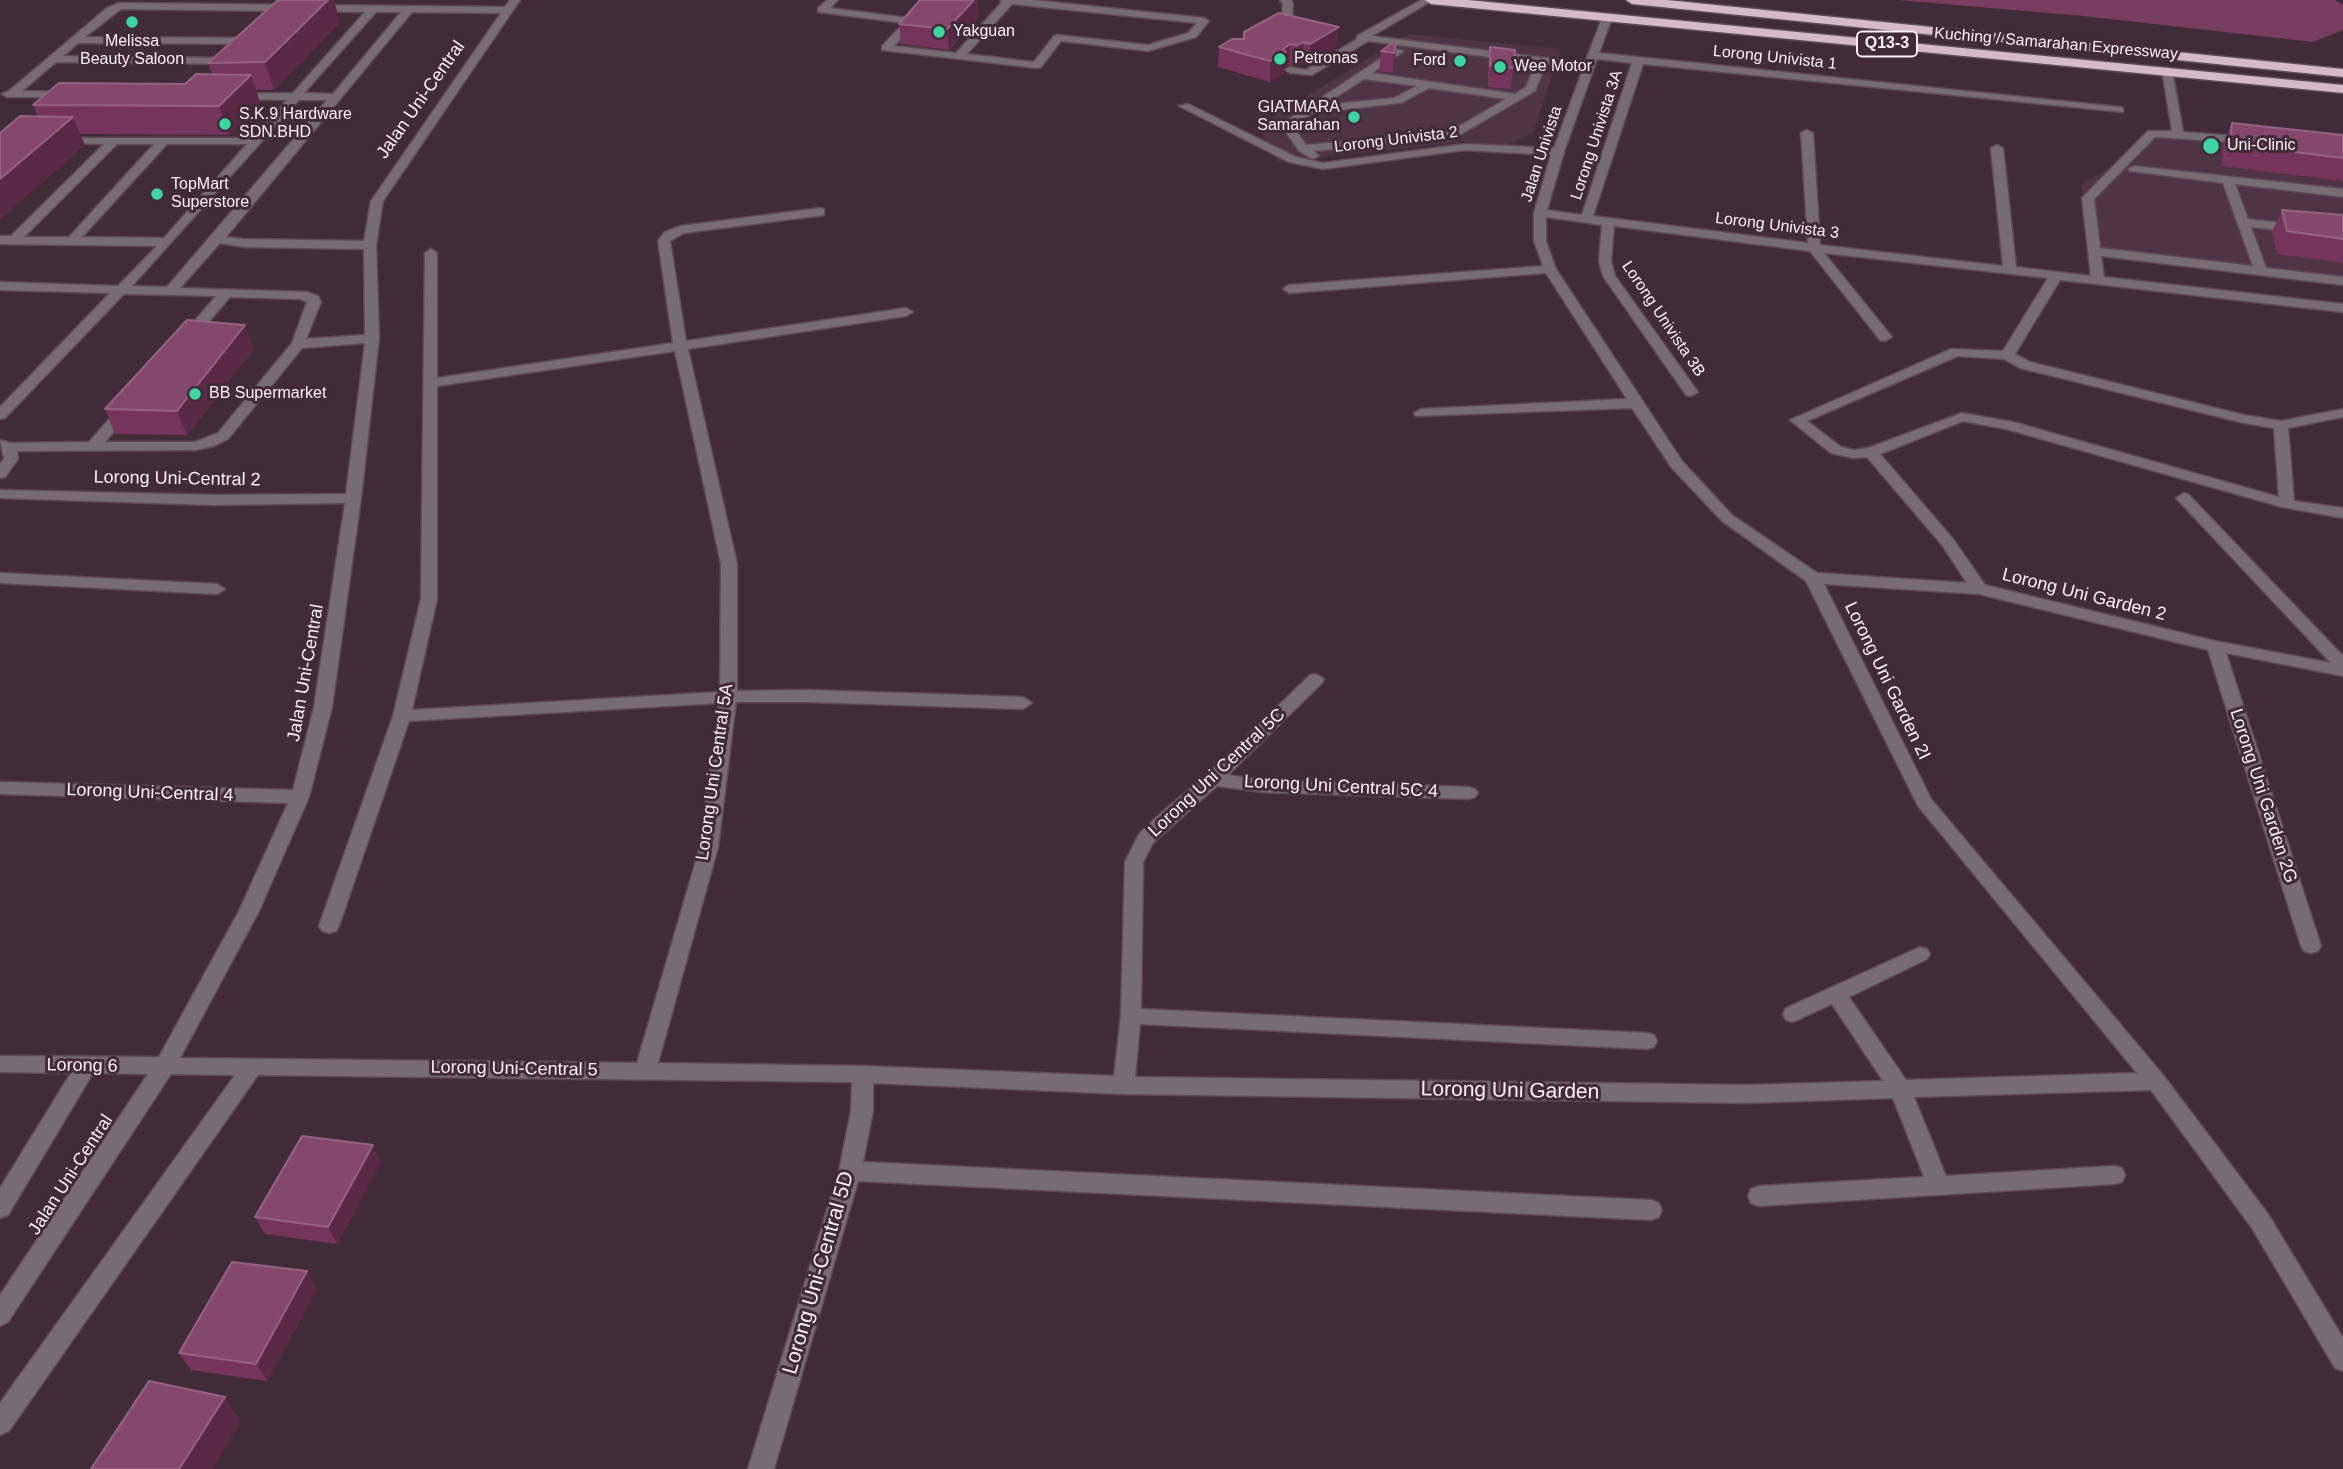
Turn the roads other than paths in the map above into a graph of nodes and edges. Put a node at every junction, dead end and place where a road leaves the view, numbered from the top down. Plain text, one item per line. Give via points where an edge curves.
1 (833, 0) edge
2 (1008, 0) edge
3 (1286, 0) edge
4 (1429, 0) edge
5 (1632, 0) edge
6 (511, 5) edge
7 (373, 9) junction
8 (409, 9) junction
9 (1608, 18) junction
10 (1277, 26) junction
11 (1265, 32) edge
12 (1296, 33) edge
13 (1366, 38) junction
14 (76, 40) junction
15 (1342, 41) dead end
16 (1408, 44) junction
17 (959, 56) junction
18 (54, 59) junction
19 (1639, 59) junction
20 (1542, 60) junction
21 (236, 61) junction
22 (1591, 61) junction
23 (227, 70) edge
24 (1290, 70) dead end
25 (2167, 71) junction
26 (2343, 73) edge
27 (1362, 75) junction
28 (1427, 85) junction
29 (2343, 89) edge
30 (6, 94) edge
31 (69, 94) junction
32 (82, 95) edge
33 (228, 96) edge
34 (296, 97) junction
35 (335, 97) junction
36 (1514, 97) junction
37 (59, 104) edge
38 (1184, 106) dead end
39 (1308, 110) junction
40 (2119, 110) dead end
41 (1807, 133) dead end
42 (2178, 133) junction
43 (47, 139) edge
44 (114, 140) junction
45 (164, 140) junction
46 (258, 141) junction
47 (2260, 142) edge
48 (1997, 148) dead end
49 (1303, 149) junction
50 (1558, 152) junction
51 (1323, 166) junction
52 (2134, 169) dead end
53 (2228, 180) junction
54 (2343, 193) edge
55 (820, 212) dead end
56 (1540, 213) junction
57 (1586, 220) junction
58 (2243, 222) junction
59 (1608, 223) junction
60 (2343, 234) edge
61 (217, 239) junction
62 (0, 240) edge
63 (14, 240) junction
64 (72, 241) junction
65 (167, 242) junction
66 (370, 246) junction
67 (1814, 248) junction
68 (2095, 251) junction
69 (431, 253) dead end
70 (1550, 269) junction
71 (2010, 271) junction
72 (2261, 271) junction
73 (2056, 276) junction
74 (2098, 279) junction
75 (2343, 281) edge
76 (0, 286) edge
77 (120, 289) junction
78 (1289, 289) dead end
79 (170, 291) junction
80 (227, 292) junction
81 (2343, 308) edge
82 (906, 312) dead end
83 (1885, 337) dead end
84 (372, 338) junction
85 (183, 344) edge
86 (298, 344) junction
87 (680, 345) junction
88 (2007, 355) junction
89 (432, 383) junction
90 (1691, 392) dead end
91 (138, 395) edge
92 (1639, 403) junction
93 (1421, 413) dead end
94 (2343, 413) edge
95 (0, 415) edge
96 (2281, 425) junction
97 (4, 446) edge
98 (94, 446) junction
99 (1871, 452) junction
100 (0, 474) edge
101 (0, 494) edge
102 (353, 498) junction
103 (2184, 498) dead end
104 (2287, 504) junction
105 (2343, 513) edge
106 (0, 578) edge
107 (1813, 578) junction
108 (217, 589) dead end
109 (1979, 589) junction
110 (2216, 646) junction
111 (2343, 669) edge
112 (1316, 679) dead end
113 (728, 697) junction
114 (1023, 703) dead end
115 (402, 716) junction
116 (1213, 779) junction
117 (0, 789) edge
118 (1469, 793) dead end
119 (300, 797) junction
120 (329, 926) dead end
121 (2311, 946) dead end
122 (1920, 954) dead end
123 (1836, 994) junction
124 (1793, 1014) dead end
125 (1131, 1016) junction
126 (1647, 1041) dead end
127 (0, 1064) edge
128 (254, 1065) junction
129 (87, 1066) junction
130 (164, 1068) junction
131 (645, 1071) junction
132 (863, 1074) junction
133 (2156, 1081) junction
134 (1123, 1085) junction
135 (1900, 1089) junction
136 (850, 1171) junction
137 (2113, 1175) dead end
138 (1939, 1186) junction
139 (1759, 1196) dead end
140 (0, 1208) edge
141 (1651, 1210) dead end
142 (0, 1315) edge
143 (2343, 1360) edge
144 (0, 1423) edge
145 (761, 1469) edge

1 - 17 street via 822,10 912,20 886,48
2 - 17 street
2 - 17 street via 1204,21 1192,35 1148,48 1058,38 1037,65
3 - 10 street via 1287,18
4 - 9 highway, Kuching / Samarahan Expressway / Q13-3
4 - 13 street
5 - 26 highway, Kuching / Samarahan Expressway / Q13-3
6 - 8 street
6 - 66 street, Jalan Uni-Central via 388,182 377,201
7 - 8 street
7 - 14 street via 284,12 128,5 111,10
7 - 34 street
8 - 35 street
9 - 22 street, Jalan Univista
9 - 25 highway, Kuching / Samarahan Expressway / Q13-3
10 - 11 street
10 - 12 street
13 - 15 street
13 - 16 street, Lorong Univista 1
13 - 24 street via 1308,73
14 - 18 street
14 - 21 street via 259,37
16 - 20 street, Lorong Univista 1
16 - 27 street
18 - 21 street
18 - 30 street
19 - 22 street, Lorong Univista 1
19 - 40 street, Lorong Univista 1
19 - 57 street, Lorong Univista 3A
20 - 22 street, Lorong Univista 1
20 - 36 street via 1531,89
21 - 23 street
22 - 50 street, Jalan Univista
25 - 29 highway, Kuching / Samarahan Expressway / Q13-3
25 - 42 street
27 - 28 street
27 - 39 street
28 - 36 street
28 - 39 street via 1397,101
30 - 31 street
31 - 32 street
31 - 37 street
33 - 34 street
34 - 35 street
34 - 46 street
35 - 61 street
36 - 49 street via 1452,135
38 - 51 street via 1293,160
39 - 49 street via 1287,125
41 - 67 street
42 - 47 street
42 - 68 street via 2152,133 2090,194
43 - 44 street
44 - 45 street
44 - 63 street
45 - 46 street
45 - 64 street
46 - 65 street
48 - 71 street
49 - 51 street
50 - 51 street, Lorong Univista 2 via 1465,147
50 - 56 street, Jalan Univista
52 - 53 street
53 - 54 street
53 - 58 street
55 - 87 street, Lorong Uni Central 5A via 670,235 664,241
56 - 57 street, Lorong Univista 3
56 - 70 street, Jalan Univista via 1540,241
57 - 59 street, Lorong Univista 3
58 - 60 street
58 - 72 street
59 - 67 street, Lorong Univista 3
59 - 90 street, Lorong Univista 3B via 1605,261 1609,275
61 - 66 street
61 - 79 street
62 - 63 street
63 - 64 street
64 - 65 street
65 - 77 street
66 - 84 street, Jalan Uni-Central
67 - 71 street, Lorong Univista 3
67 - 83 street
68 - 72 street
68 - 74 street
69 - 89 street
70 - 78 street
70 - 92 street, Jalan Univista
71 - 73 street, Lorong Univista 3
72 - 75 street
73 - 74 street, Lorong Univista 3
73 - 88 street
74 - 81 street, Lorong Univista 3
76 - 77 street
77 - 79 street
77 - 95 street
79 - 80 street
80 - 85 street
80 - 86 street via 313,299
82 - 87 street
84 - 86 street
84 - 102 street, Jalan Uni-Central
86 - 98 street via 223,436 195,446
87 - 89 street
87 - 113 street, Lorong Uni Central 5A via 729,564
88 - 96 street via 2025,365
88 - 99 street via 1956,352 1797,420 1836,450
89 - 115 street via 429,599
91 - 98 street
92 - 93 street
92 - 107 street, Jalan Univista via 1676,464 1727,518
94 - 96 street
96 - 104 street
97 - 98 street
97 - 100 street via 11,459
99 - 104 street via 1962,417 2008,425
99 - 109 street via 1948,542
101 - 102 street, Lorong Uni-Central 2 via 215,500
102 - 119 street, Jalan Uni-Central via 323,707
103 - 111 street
104 - 105 street
106 - 108 street
107 - 109 street, Lorong Uni Garden 2
107 - 133 street, Lorong Uni Garden 2I via 1924,802
109 - 110 street, Lorong Uni Garden 2
110 - 111 street, Lorong Uni Garden 2
110 - 121 street, Lorong Uni Garden 2G
112 - 116 street, Lorong Uni Central 5C
113 - 114 street
113 - 115 street
113 - 131 street, Lorong Uni Central 5A via 709,847
115 - 120 street
116 - 118 street, Lorong Uni Central 5C 4 via 1262,786
116 - 125 street, Lorong Uni Central 5C via 1146,839 1133,862
117 - 119 street, Lorong Uni-Central 4
119 - 130 street, Jalan Uni-Central via 249,911
122 - 123 street
123 - 124 street
123 - 135 street
125 - 126 street
125 - 134 street, Lorong Uni Central 5C
127 - 129 street, Lorong 6
128 - 130 street, Lorong Uni-Central 5
128 - 131 street, Lorong Uni-Central 5
128 - 144 street
129 - 130 street, Lorong 6
129 - 140 street
130 - 142 street, Jalan Uni-Central
131 - 132 street, Lorong Uni-Central 5
132 - 134 street, Lorong Uni Garden
132 - 136 street, Lorong Uni-Central 5D via 862,1111
133 - 135 street, Lorong Uni Garden
133 - 143 street, Lorong Uni Garden 2I via 2260,1221
134 - 135 street, Lorong Uni Garden via 1747,1094
135 - 138 street
136 - 141 street
136 - 145 street, Lorong Uni-Central 5D
137 - 138 street
138 - 139 street

